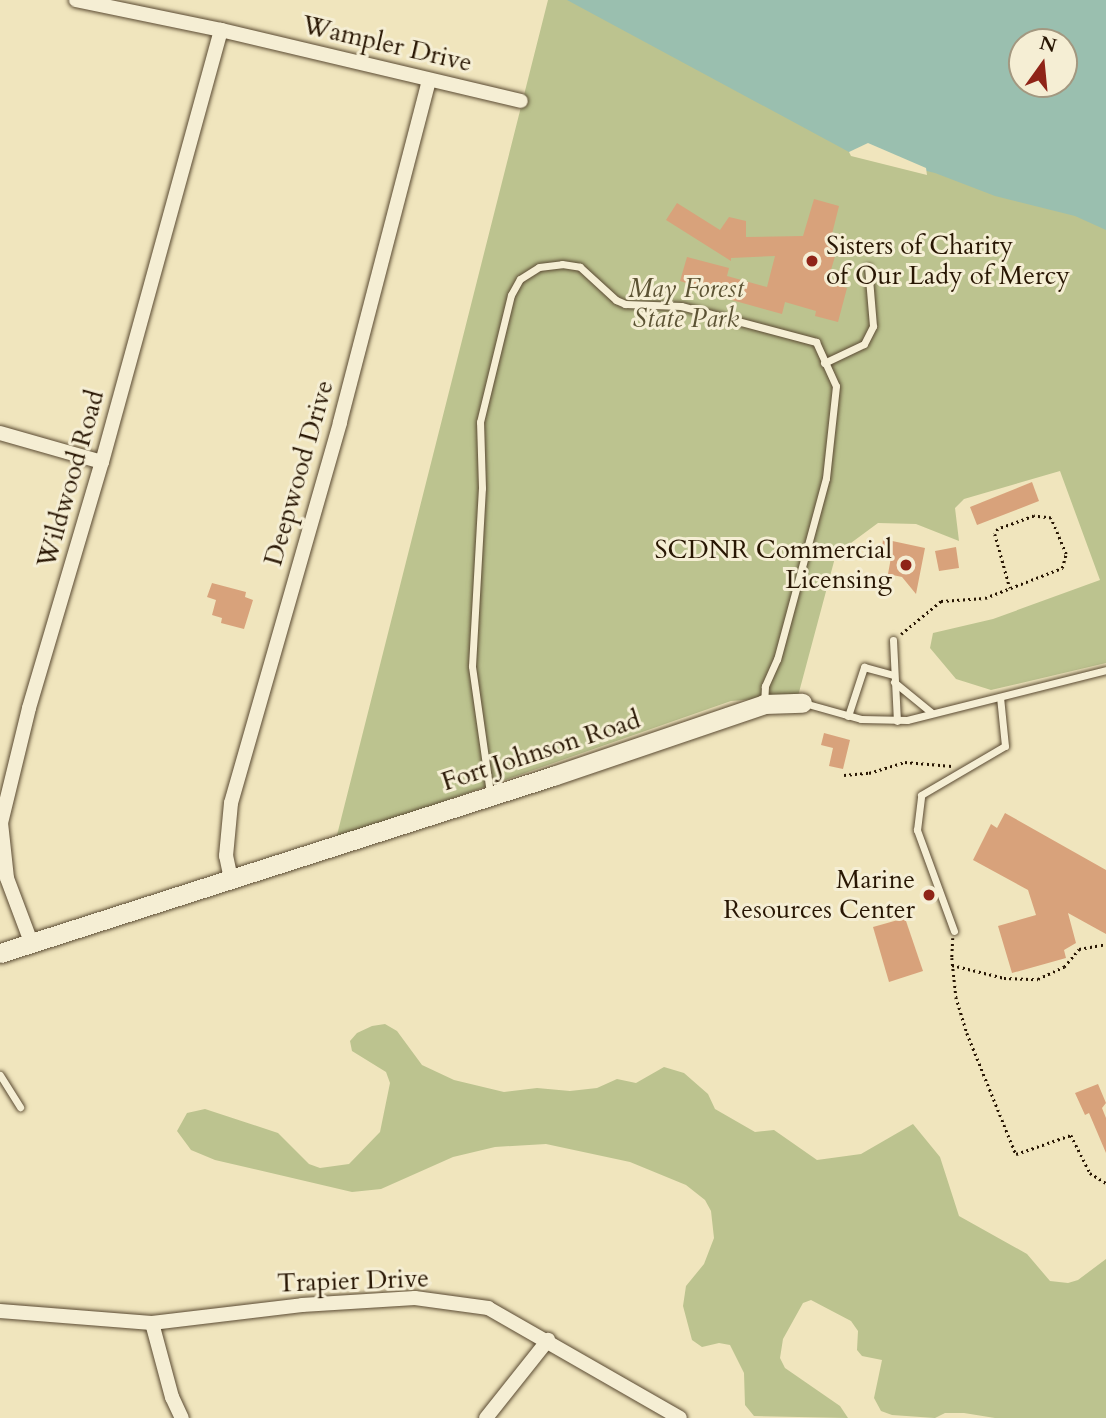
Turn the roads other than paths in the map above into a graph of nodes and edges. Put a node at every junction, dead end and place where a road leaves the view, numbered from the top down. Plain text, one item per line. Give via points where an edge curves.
1 (76, 0) edge
2 (221, 30) junction
3 (429, 80) junction
4 (521, 101) dead end
5 (868, 267) dead end
6 (824, 363) junction
7 (0, 433) edge
8 (102, 462) junction
9 (893, 640) road end
10 (1106, 670) edge
11 (894, 678) junction
12 (1000, 697) junction
13 (802, 703) joint
14 (764, 704) junction
15 (932, 713) junction
16 (848, 716) junction
17 (897, 721) junction
18 (491, 796) junction
19 (232, 879) junction
20 (954, 931) road end
21 (31, 942) junction
22 (0, 953) edge
23 (0, 1074) edge
24 (20, 1107) dead end
25 (0, 1311) edge
26 (152, 1323) junction
27 (548, 1340) junction
28 (181, 1418) edge
29 (486, 1418) edge
30 (680, 1418) edge

1 - 2 street, Wampler Drive
2 - 3 street, Wampler Drive
2 - 8 street, Wildwood Road
3 - 4 street, Wampler Drive
3 - 19 street, Deepwood Drive via 340,422 231,803 226,856
5 - 6 lane via 873,326 864,344
6 - 14 lane via 836,386 827,478 778,659 765,687
6 - 18 lane via 816,342 681,306 625,304 580,267 548,265 520,279 508,309 479,439 482,488 472,666
7 - 8 street
8 - 21 street, Wildwood Road via 29,708 1,823 8,878
9 - 11 lane
10 - 12 lane, Fort Johnson Road
11 - 15 lane
11 - 16 lane via 864,667
11 - 17 lane
12 - 15 lane, Fort Johnson Road
12 - 20 lane via 1005,746 921,795 917,830
13 - 14 street, Fort Johnson Road
13 - 16 lane, Fort Johnson Road
14 - 18 street, Fort Johnson Road
15 - 17 lane, Fort Johnson Road
16 - 17 lane, Fort Johnson Road
18 - 19 street, Fort Johnson Road
19 - 21 street, Fort Johnson Road
21 - 22 street, Fort Johnson Road
23 - 24 lane
25 - 26 street, Trapier Drive
26 - 27 street, Trapier Drive via 302,1305 415,1298 488,1308
26 - 28 street
27 - 29 street
27 - 30 street, Trapier Drive

